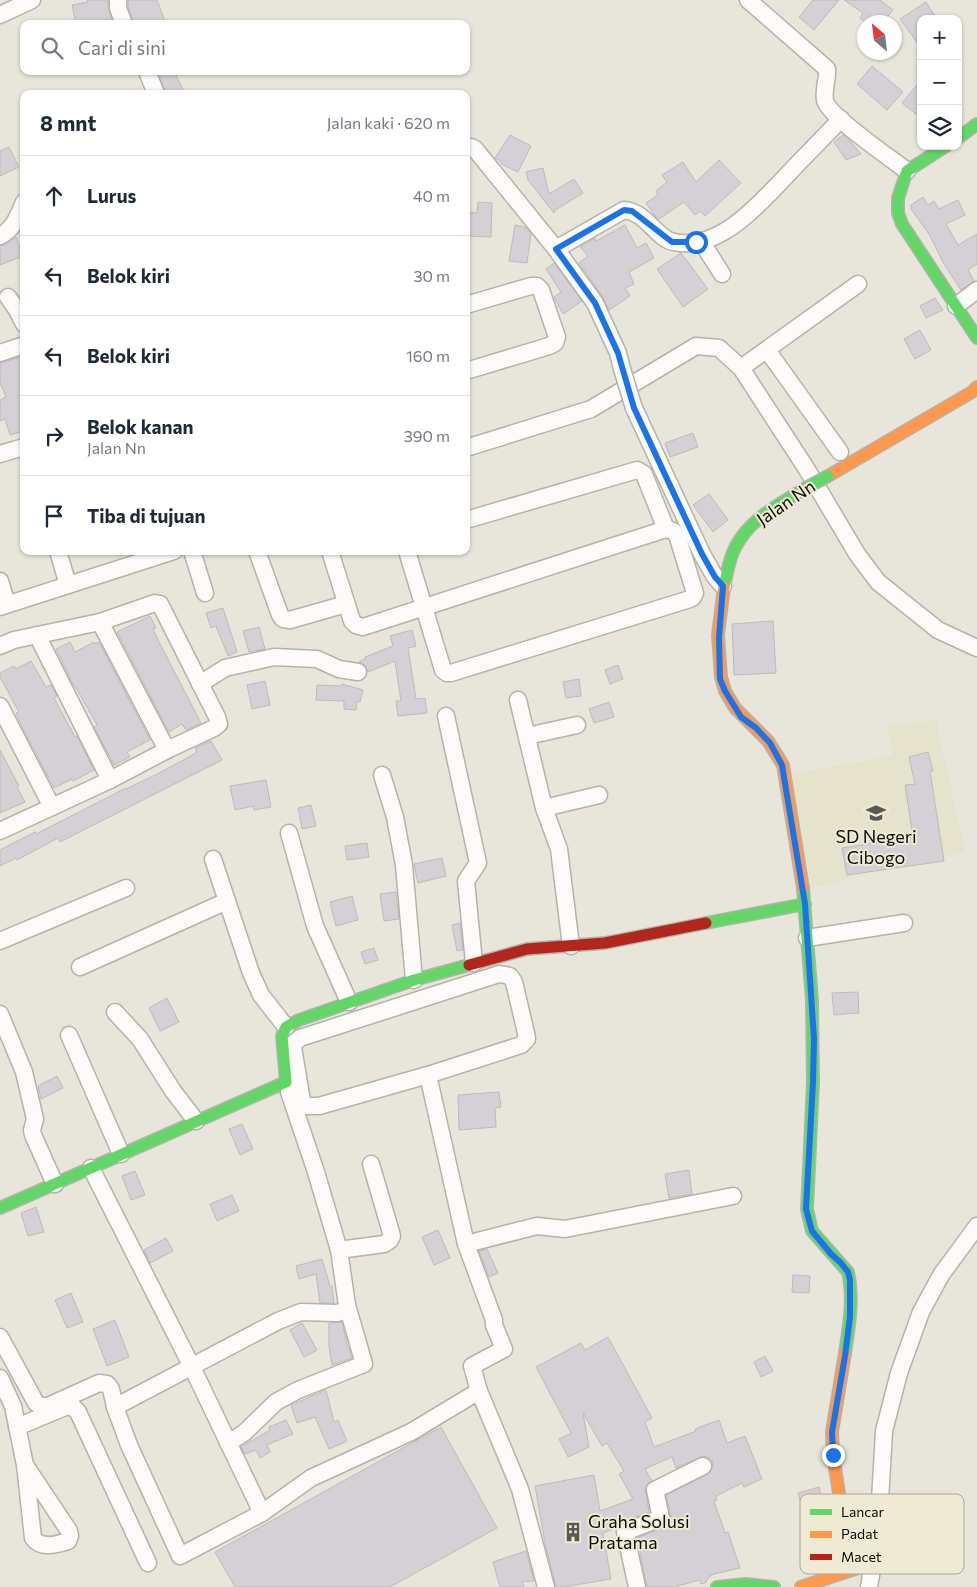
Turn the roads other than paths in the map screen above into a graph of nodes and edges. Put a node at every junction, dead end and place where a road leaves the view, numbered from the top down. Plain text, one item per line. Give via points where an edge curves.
1 (32, 0) edge
2 (118, 0) edge
3 (748, 0) edge
4 (0, 15) edge
5 (122, 20) edge
6 (149, 75) edge
7 (154, 90) edge
8 (841, 120) junction
9 (977, 124) edge
10 (962, 135) edge
11 (470, 147) edge
12 (940, 150) edge
13 (907, 171) junction
14 (20, 211) edge
15 (0, 236) edge
16 (701, 241) junction
17 (556, 249) junction
18 (722, 274) dead end
19 (858, 284) dead end
20 (977, 290) edge
21 (8, 297) dead end
22 (470, 304) edge
23 (956, 306) junction
24 (20, 316) edge
25 (977, 338) edge
26 (20, 346) edge
27 (767, 350) junction
28 (0, 353) edge
29 (741, 368) junction
30 (470, 370) edge
31 (977, 387) edge
32 (470, 447) edge
33 (20, 448) edge
34 (840, 452) dead end
35 (0, 454) edge
36 (470, 519) edge
37 (666, 529) junction
38 (59, 555) edge
39 (147, 555) edge
40 (193, 555) edge
41 (258, 555) edge
42 (331, 555) edge
43 (408, 555) edge
44 (127, 558) edge
45 (0, 582) edge
46 (68, 585) junction
47 (723, 586) junction
48 (205, 593) dead end
49 (346, 604) junction
50 (4, 606) edge
51 (424, 607) junction
52 (100, 622) junction
53 (38, 635) junction
54 (0, 646) edge
55 (977, 648) edge
56 (358, 672) dead end
57 (200, 684) junction
58 (518, 700) dead end
59 (0, 706) edge
60 (446, 716) dead end
61 (577, 725) dead end
62 (527, 736) junction
63 (167, 750) junction
64 (382, 775) dead end
65 (110, 780) junction
66 (599, 795) dead end
67 (52, 807) junction
68 (544, 808) junction
69 (0, 831) edge
70 (288, 833) dead end
71 (213, 859) dead end
72 (126, 888) dead end
73 (227, 902) junction
74 (805, 904) junction
75 (904, 923) dead end
76 (807, 938) junction
77 (0, 941) edge
78 (571, 946) junction
79 (474, 963) junction
80 (80, 967) dead end
81 (414, 980) junction
82 (349, 1002) junction
83 (115, 1012) dead end
84 (0, 1014) edge
85 (286, 1027) junction
86 (68, 1035) dead end
87 (428, 1075) junction
88 (291, 1081) junction
89 (196, 1121) junction
90 (122, 1154) junction
91 (371, 1164) dead end
92 (91, 1168) junction
93 (55, 1184) junction
94 (733, 1196) dead end
95 (0, 1208) edge
96 (977, 1226) edge
97 (466, 1244) junction
98 (339, 1250) junction
99 (348, 1305) junction
100 (0, 1337) edge
101 (192, 1367) junction
102 (0, 1378) edge
103 (479, 1391) junction
104 (115, 1406) junction
105 (7, 1407) edge
106 (18, 1427) junction
107 (228, 1442) junction
108 (25, 1465) dead end
109 (703, 1466) dead end
110 (839, 1494) edge
111 (880, 1494) edge
112 (262, 1513) junction
113 (148, 1564) dead end
114 (840, 1574) edge
115 (871, 1574) edge
116 (546, 1587) edge
117 (637, 1587) edge
118 (717, 1587) edge
119 (774, 1587) edge
120 (801, 1587) edge
121 (869, 1587) edge

1 - 4 street
2 - 5 street
3 - 8 street via 827,69 825,98
6 - 7 street
8 - 13 street
8 - 16 street via 748,215
9 - 10 street
11 - 17 street
12 - 13 street
13 - 23 street via 898,198 898,213
14 - 15 street via 10,229
16 - 17 street via 672,242 632,211 624,210
16 - 18 street
17 - 47 street, bridge via 595,303 618,353 634,408 702,554
19 - 27 street
20 - 23 street
21 - 24 street
22 - 30 street via 538,286 556,337 555,343 549,346
23 - 25 street
26 - 28 street
27 - 29 street
27 - 34 street
29 - 32 street via 719,348 696,346 591,409
29 - 55 street via 857,554 878,582 938,630
31 - 47 street, Jalan Nn, bridge via 772,508 744,533 730,555
33 - 35 street
36 - 37 street via 637,470 644,474
37 - 51 street
37 - 51 street via 677,535 695,593 690,599 451,673 443,670
38 - 46 street
39 - 44 street
40 - 48 street
41 - 49 street via 283,619 290,620
42 - 49 street
43 - 51 street
44 - 46 street
45 - 50 street
46 - 50 street
47 - 74 street, Jalan Nn via 720,679 741,717 770,743 782,765
49 - 51 street via 352,621 363,627
52 - 53 street
52 - 57 street via 160,604
52 - 63 street
53 - 54 street
53 - 65 street
56 - 57 street via 339,669 317,658 274,657 225,668
57 - 63 street via 219,724
58 - 62 street
59 - 67 street
60 - 79 street via 478,863 466,882
61 - 62 street
62 - 68 street
63 - 65 street
64 - 81 street via 404,866
65 - 67 street
66 - 68 street
67 - 69 street
68 - 78 street via 558,848
70 - 82 street via 315,926
71 - 73 street
72 - 77 street
73 - 80 street
73 - 85 street via 257,988
74 - 76 street, Jalan Nn
74 - 78 street via 605,943
75 - 76 street
76 - 110 street, Jalan Nn via 814,1039 806,1209 812,1231 848,1272 850,1280 850,1317 832,1432
78 - 79 street via 527,949
79 - 81 street
81 - 82 street
82 - 85 street
83 - 89 street via 140,1039
84 - 93 street via 24,1072 35,1118 33,1135
85 - 88 street via 282,1036
86 - 90 street
87 - 88 street via 310,1107 302,1102
87 - 88 street via 524,1042 526,1033 510,976 499,974 300,1038 293,1047
87 - 97 street
88 - 89 street
88 - 98 street
89 - 90 street
90 - 92 street
91 - 98 street via 392,1236 384,1244
92 - 93 street
92 - 101 street
93 - 95 street
94 - 97 street via 565,1229 537,1226
96 - 111 street via 942,1275 921,1312 899,1373 884,1431
97 - 103 street via 504,1349 472,1366
98 - 99 street
99 - 101 street via 337,1313 302,1312 291,1316
99 - 107 street via 364,1364 276,1402 244,1433
100 - 104 street via 36,1403 48,1406 99,1383 111,1389
101 - 104 street
101 - 107 street
102 - 105 street
103 - 112 street via 411,1432 311,1478
103 - 116 street via 520,1489
104 - 112 street via 129,1445 180,1556
105 - 106 street
106 - 108 street
106 - 113 street via 65,1407 73,1407 78,1412
107 - 112 street
109 - 117 street via 655,1490 661,1518 625,1532
114 - 120 street
115 - 121 street
118 - 119 street via 756,1583

